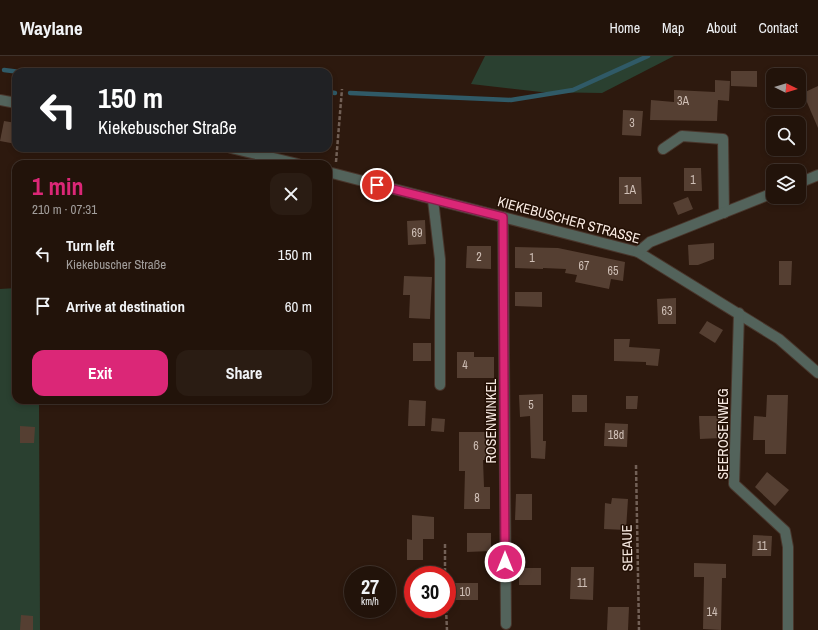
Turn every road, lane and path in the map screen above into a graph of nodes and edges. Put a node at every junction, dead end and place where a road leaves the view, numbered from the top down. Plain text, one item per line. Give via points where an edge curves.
1 (342, 89) dead end
2 (0, 100) edge
3 (12, 102) edge
4 (663, 149) dead end
5 (248, 152) edge
6 (281, 160) edge
7 (332, 173) edge
8 (818, 175) edge
9 (806, 180) edge
10 (766, 196) edge
11 (433, 200) junction
12 (724, 213) junction
13 (503, 217) junction
14 (638, 252) junction
15 (739, 313) junction
16 (818, 374) edge
17 (440, 385) dead end
18 (636, 465) dead end
19 (445, 544) dead end
20 (446, 566) edge
21 (446, 618) edge
22 (506, 624) dead end
23 (447, 630) edge
24 (639, 630) edge
25 (788, 630) edge

1 - 7 path
2 - 3 street
4 - 12 street via 682,136 723,139
5 - 6 street
7 - 11 street, KIEKEBUSCHER STRASSE
8 - 9 street
10 - 12 street
11 - 13 street, KIEKEBUSCHER STRASSE
11 - 17 street via 440,259
12 - 14 street via 650,242
13 - 14 street, KIEKEBUSCHER STRASSE
13 - 22 street, ROSENWINKEL
14 - 15 street, KIEKEBUSCHER STRASSE
15 - 16 street, KIEKEBUSCHER STRASSE via 779,339
15 - 25 street, SEEROSENWEG via 734,484 785,531 788,547
18 - 24 path, SEEAUE
19 - 20 path
21 - 23 path

